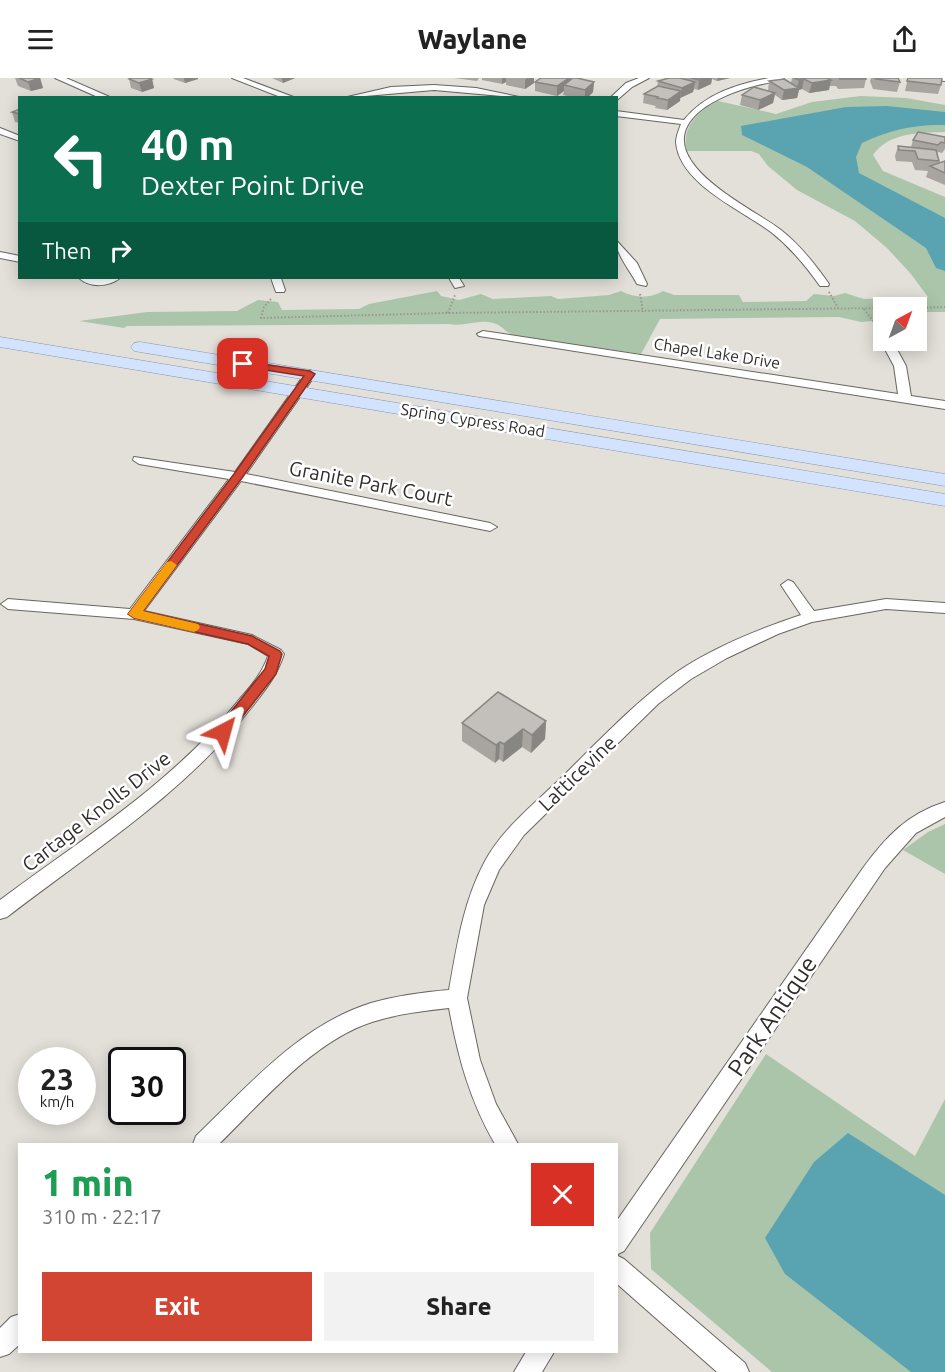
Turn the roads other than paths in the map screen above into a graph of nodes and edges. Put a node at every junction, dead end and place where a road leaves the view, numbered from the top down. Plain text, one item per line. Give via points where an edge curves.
1 (59, 78) edge
2 (236, 78) edge
3 (645, 78) edge
4 (780, 78) edge
5 (940, 78) edge
6 (945, 79) edge
7 (431, 82) edge
8 (103, 96) edge
9 (286, 96) edge
10 (356, 96) edge
11 (510, 96) edge
12 (616, 96) edge
13 (618, 113) edge
14 (684, 122) junction
15 (0, 131) edge
16 (18, 139) edge
17 (618, 246) edge
18 (0, 255) edge
19 (18, 259) edge
20 (86, 279) edge
21 (112, 279) edge
22 (276, 279) edge
23 (642, 284) road end
24 (824, 284) road end
25 (280, 290) road end
26 (0, 325) edge
27 (46, 332) dead end
28 (483, 334) dead end
29 (0, 342) edge
30 (126, 345) dead end
31 (892, 351) edge
32 (310, 374) junction
33 (298, 391) junction
34 (905, 399) junction
35 (945, 405) edge
36 (643, 438) junction
37 (139, 460) dead end
38 (238, 476) junction
39 (945, 480) edge
40 (945, 500) edge
41 (490, 527) dead end
42 (788, 585) dead end
43 (8, 604) dead end
44 (945, 608) edge
45 (134, 614) junction
46 (810, 617) junction
47 (945, 809) edge
48 (0, 910) edge
49 (457, 998) junction
50 (205, 1143) edge
51 (506, 1143) edge
52 (618, 1240) edge
53 (618, 1270) edge
54 (18, 1328) edge
55 (0, 1345) edge
56 (540, 1353) edge
57 (526, 1372) edge
58 (736, 1372) edge

1 - 8 street
2 - 9 street
3 - 12 street
4 - 14 street via 717,96
5 - 6 street
7 - 10 street
7 - 11 street
13 - 14 street
14 - 24 street via 680,142 683,155 698,176 796,248
15 - 16 street
17 - 23 street
18 - 19 street
20 - 21 street
22 - 25 street
26 - 27 main road
28 - 34 street, Chapel Lake Drive
29 - 33 main road, Spring Cypress Road
30 - 32 main road, Spring Cypress Road
31 - 34 street via 900,366
32 - 33 street
32 - 36 main road, Spring Cypress Road
33 - 36 main road, Spring Cypress Road
33 - 38 street
34 - 35 street, Chapel Lake Drive
36 - 39 main road, Spring Cypress Road
36 - 40 main road, Spring Cypress Road
37 - 38 street, Granite Park Court
38 - 41 street, Granite Park Court
38 - 45 street
42 - 46 street
43 - 45 street
44 - 46 street, Latticevine via 886,604
45 - 48 street, Cartage Knolls Drive via 252,640 276,654 272,670 223,732 174,780
46 - 49 street, Latticevine via 773,630 685,675 652,700 518,830 492,866 475,905
47 - 52 street, Park Antique via 900,833
49 - 50 street via 417,1002 368,1014 325,1036 281,1070
49 - 51 street, Latticevine via 469,1060 487,1110
53 - 58 street
54 - 55 street
56 - 57 street

